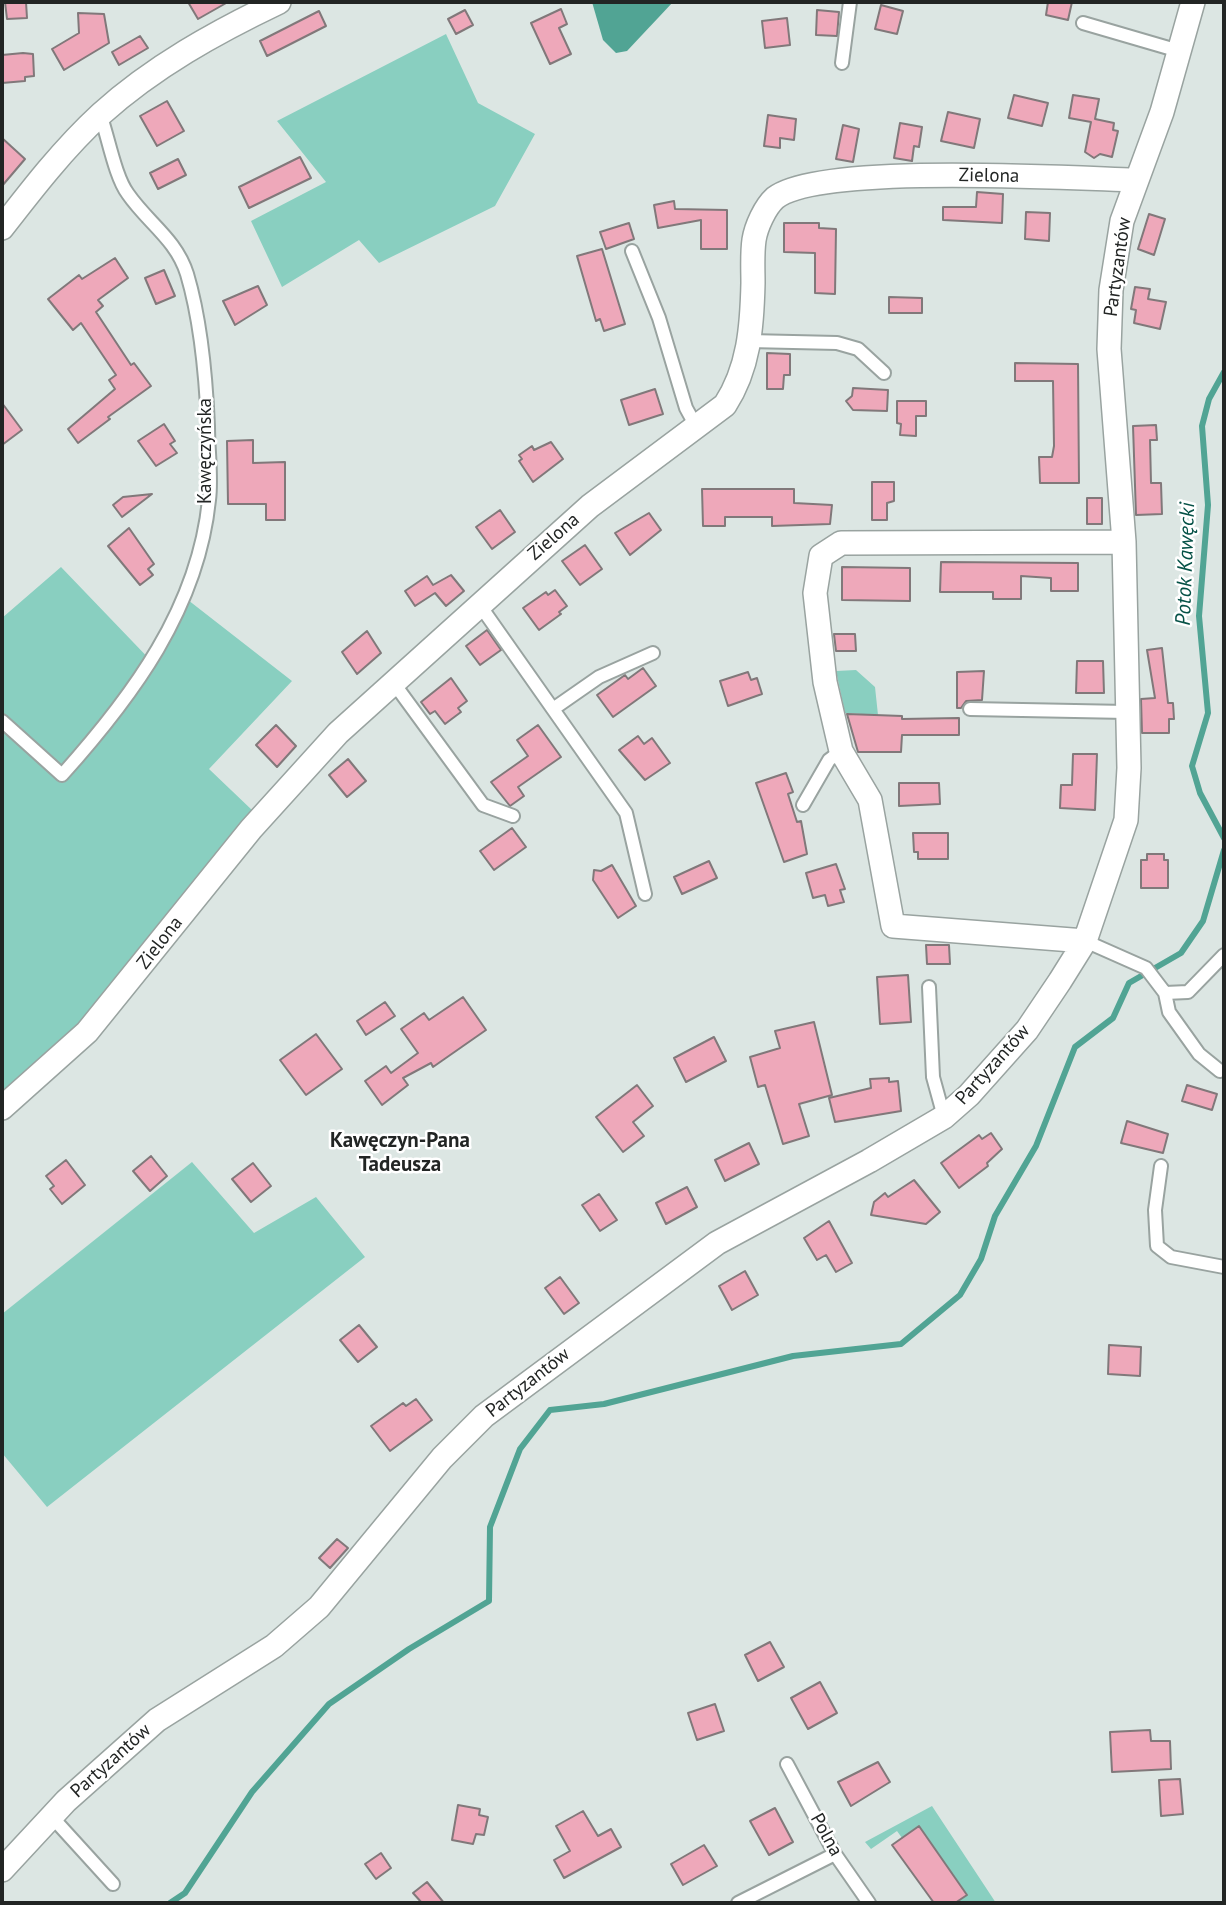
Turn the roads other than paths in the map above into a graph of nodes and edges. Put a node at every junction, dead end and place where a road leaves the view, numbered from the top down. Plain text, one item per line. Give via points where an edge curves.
1 (279, 2) edge
2 (850, 2) edge
3 (1193, 2) edge
4 (1083, 23) dead end
5 (1179, 51) junction
6 (842, 63) dead end
7 (100, 114) junction
8 (1134, 180) junction
9 (2, 228) edge
10 (632, 251) dead end
11 (749, 341) junction
12 (884, 373) dead end
13 (697, 428) junction
14 (1124, 542) junction
15 (479, 604) junction
16 (653, 653) dead end
17 (393, 682) junction
18 (554, 709) junction
19 (970, 709) dead end
20 (1127, 712) junction
21 (2, 721) edge
22 (841, 751) junction
23 (803, 805) dead end
24 (513, 816) dead end
25 (645, 894) dead end
26 (1085, 942) junction
27 (1224, 955) edge
28 (929, 987) dead end
29 (1161, 988) junction
30 (1220, 1071) dead end
31 (2, 1108) edge
32 (944, 1117) junction
33 (1161, 1166) dead end
34 (1224, 1267) edge
35 (787, 1764) dead end
36 (52, 1817) junction
37 (835, 1854) junction
38 (2, 1870) edge
39 (113, 1884) dead end
40 (738, 1903) edge
41 (869, 1903) edge

1 - 7 street via 145,78
2 - 6 lane
3 - 5 street, Partyzantów
4 - 5 lane
5 - 8 street, Partyzantów via 1162,112
7 - 9 street
7 - 21 lane, Kawęczyńska via 126,193 163,231 187,275 207,394 209,499 200,552 169,631 104,728 62,775
8 - 11 street, Zielona via 931,175 823,182 791,191 775,198 754,241
8 - 14 street, Partyzantów via 1111,290 1109,349
10 - 13 lane
11 - 12 lane via 837,343 858,349
11 - 13 street, Zielona via 738,384 724,405
13 - 15 street, Zielona via 590,506
14 - 20 street, Partyzantów
14 - 22 street via 841,543 821,556 815,593 822,621 825,682
15 - 17 street, Zielona
15 - 18 lane
16 - 18 lane via 599,677
17 - 24 lane via 483,805
17 - 31 street, Zielona via 280,793 87,1032
18 - 25 lane via 626,813
19 - 20 lane
20 - 26 street, Partyzantów via 1125,820
22 - 23 lane via 829,760
22 - 26 street via 870,800 893,926
26 - 29 lane via 1146,968
26 - 32 street, Partyzantów via 1027,1030 970,1095
27 - 29 lane via 1188,992
28 - 32 lane via 933,1077
29 - 30 lane via 1169,1012 1199,1054
32 - 36 street, Partyzantów via 717,1243 523,1385 442,1458 319,1607 274,1646 157,1720
33 - 34 lane via 1155,1210 1157,1245 1171,1258
35 - 37 lane, Polna
36 - 38 street, Partyzantów
36 - 39 lane
37 - 40 lane
37 - 41 lane, Polna

